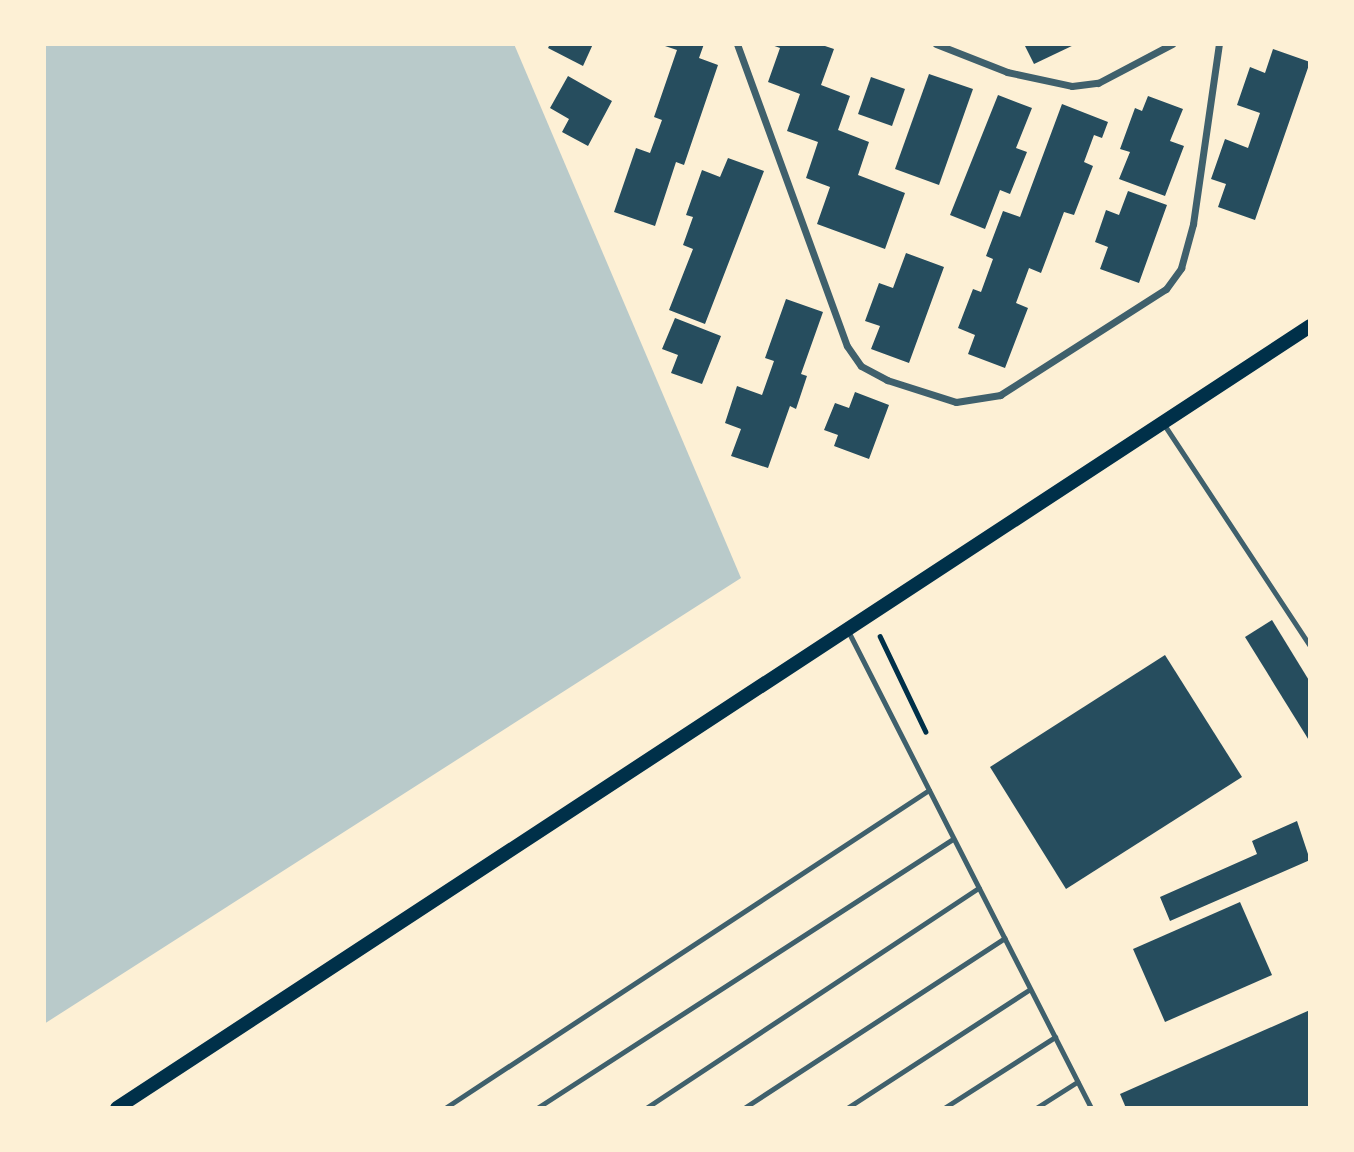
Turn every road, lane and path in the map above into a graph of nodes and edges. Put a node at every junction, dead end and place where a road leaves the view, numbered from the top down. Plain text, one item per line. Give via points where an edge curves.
1 (737, 44) edge
2 (936, 44) edge
3 (1172, 44) edge
4 (1219, 44) edge
5 (1310, 326) edge
6 (1310, 335) edge
7 (1291, 340) junction
8 (1161, 421) junction
9 (848, 631) junction
10 (1310, 646) edge
11 (929, 790) junction
12 (953, 839) junction
13 (979, 888) junction
14 (1005, 938) junction
15 (1030, 989) junction
16 (1055, 1037) junction
17 (1077, 1082) junction
18 (117, 1108) edge
19 (445, 1108) edge
20 (537, 1108) edge
21 (646, 1108) edge
22 (744, 1108) edge
23 (846, 1108) edge
24 (944, 1108) edge
25 (1036, 1108) edge
26 (1091, 1108) edge

1 - 4 street via 847,346 861,366 887,380 956,402 1000,394 1166,289 1181,268 1191,236
2 - 3 street via 1007,72 1072,86 1098,83
5 - 7 main road
6 - 7 main road
7 - 8 main road
8 - 9 main road
8 - 10 lane
9 - 11 lane
9 - 18 main road
11 - 12 lane
11 - 19 lane
12 - 13 lane
12 - 20 lane
13 - 14 lane
13 - 21 lane
14 - 15 lane
14 - 22 lane
15 - 16 lane
15 - 23 lane
16 - 17 lane
16 - 24 lane
17 - 25 lane
17 - 26 lane

